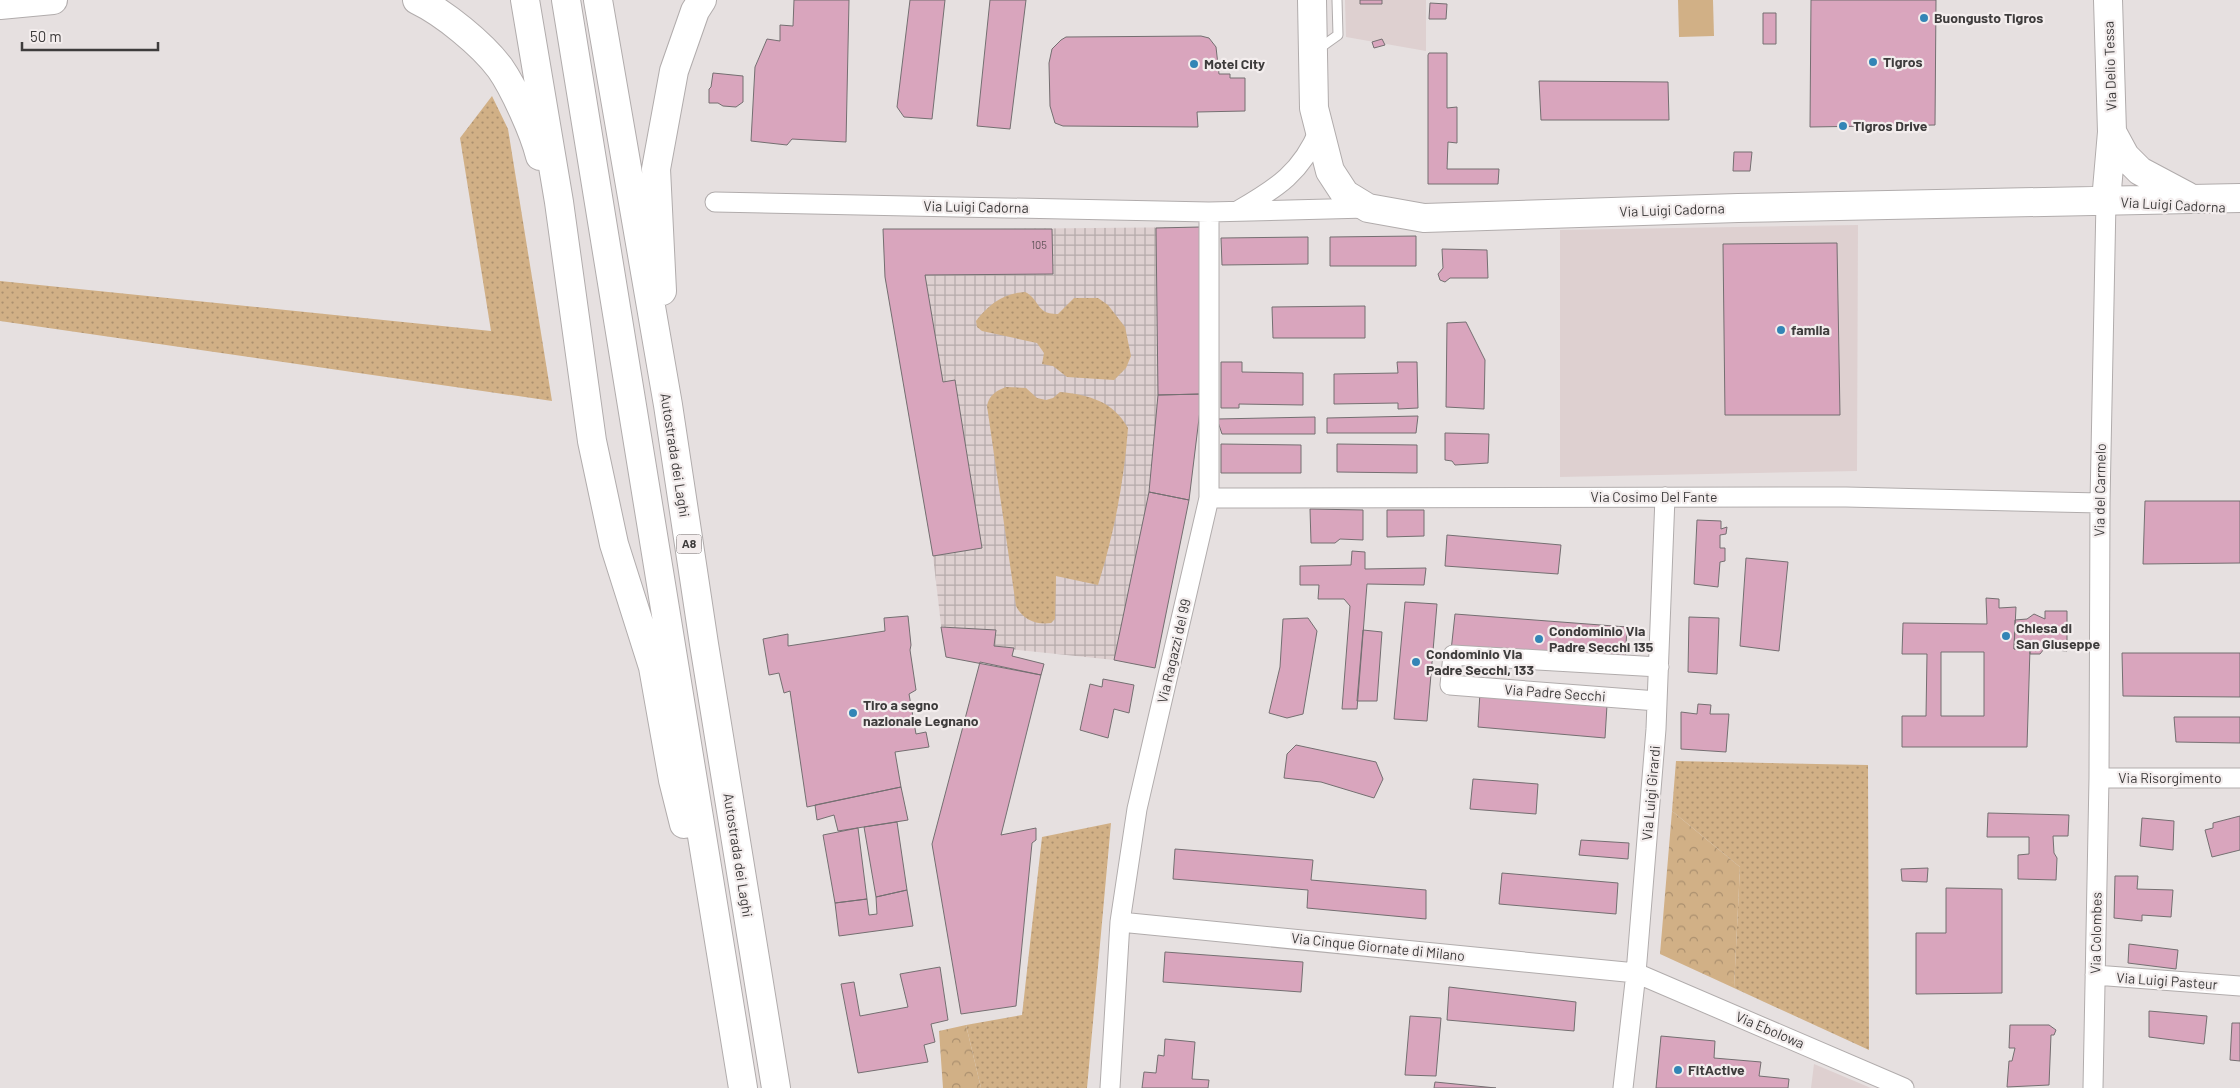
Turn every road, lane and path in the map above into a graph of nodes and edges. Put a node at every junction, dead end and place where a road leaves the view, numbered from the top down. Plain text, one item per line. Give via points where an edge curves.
1 (53, 0) edge
2 (417, 0) edge
3 (525, 0) edge
4 (566, 0) edge
5 (598, 0) edge
6 (702, 0) edge
7 (1312, 0) edge
8 (1337, 0) edge
9 (2108, 0) edge
10 (0, 5) edge
11 (1313, 54) junction
12 (1319, 130) junction
13 (2112, 132) junction
14 (2191, 198) junction
15 (2240, 198) edge
16 (2106, 201) junction
17 (715, 202) dead end
18 (1368, 208) junction
19 (2240, 208) edge
20 (1238, 211) junction
21 (1209, 212) junction
22 (576, 334) junction
23 (668, 405) junction
24 (1665, 497) junction
25 (1209, 498) junction
26 (2100, 503) junction
27 (1659, 667) junction
28 (1657, 701) junction
29 (2099, 778) junction
30 (2240, 778) edge
31 (1120, 922) junction
32 (1636, 973) junction
33 (2095, 975) junction
34 (2240, 986) edge
35 (727, 990) junction
36 (743, 1088) edge
37 (776, 1088) edge
38 (1110, 1088) edge
39 (1623, 1088) edge
40 (1904, 1088) edge
41 (2093, 1088) edge

1 - 10 main road
2 - 22 main road via 434,8 500,68 519,105 540,154 565,296
3 - 22 main road via 559,202
4 - 35 main road, A8
5 - 23 main road, Autostrada dei Laghi / A8
6 - 23 main road via 674,71 656,169
7 - 11 main road
8 - 11 lane via 1338,35
9 - 13 main road, Via Delio Tessa
11 - 12 main road via 1314,108
12 - 18 main road via 1330,171 1345,194
12 - 20 street, Via Luigi Cadorna via 1311,151 1294,173 1273,191
13 - 14 main road, Via Delio Tessa via 2125,156 2140,171
13 - 16 main road, Via Delio Tessa
14 - 15 main road, Via Luigi Cadorna
14 - 16 main road, Via Luigi Cadorna
16 - 18 main road, Via Luigi Cadorna via 1424,218
16 - 19 main road, Via Luigi Cadorna via 2180,208
16 - 26 street, Via del Carmelo
17 - 21 street, Via Luigi Cadorna
18 - 20 street, Via Luigi Cadorna
20 - 21 street, Via Luigi Cadorna
21 - 25 street, Via Ragazzi del 99
22 - 35 main road via 592,441 614,544 653,667 673,780
23 - 37 main road, Autostrada dei Laghi / A8
24 - 25 street, Via Cosimo Del Fante
24 - 26 street, Via Cosimo Del Fante
24 - 27 street, Via Luigi Girardi
25 - 31 street, Via Ragazzi del 99 via 1137,808
26 - 29 street, Via del Carmelo
27 - 28 street, Via Luigi Girardi
27 - 28 street, Via Padre Secchi via 1453,655 1450,685
28 - 32 street, Via Luigi Girardi
29 - 30 street, Via Risorgimento
29 - 33 street, Via Colombes
31 - 32 street, Via Cinque Giornate di Milano
31 - 38 street, Via Ragazzi del 99
32 - 39 street, Via Luigi Girardi
32 - 40 street, Via Ebolowa
33 - 34 street, Via Luigi Pasteur
33 - 41 street, Via Colombes
35 - 36 main road, A8

